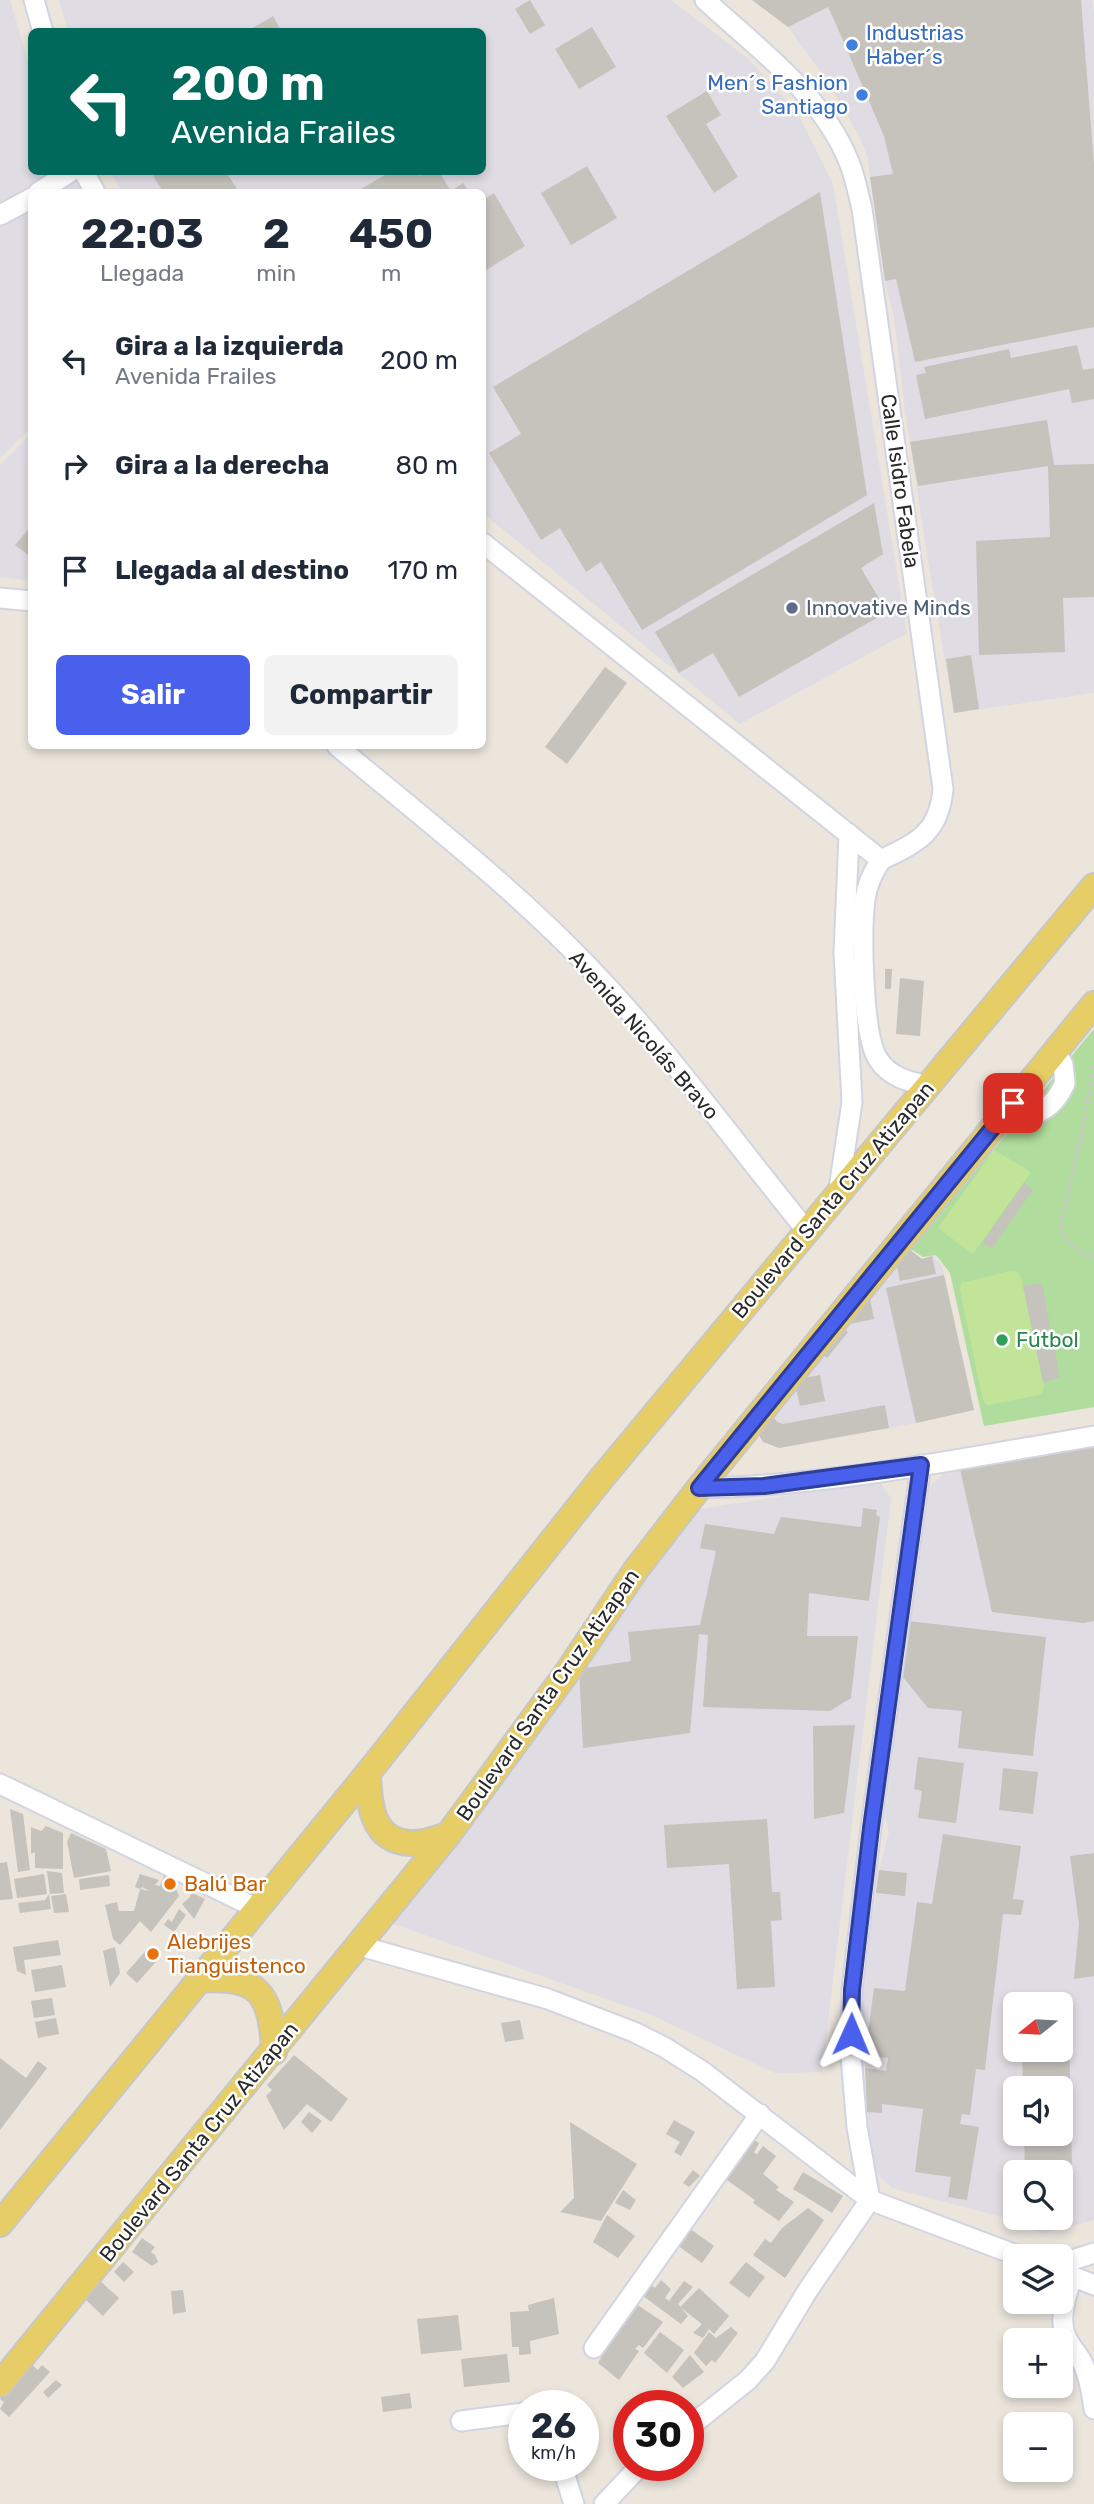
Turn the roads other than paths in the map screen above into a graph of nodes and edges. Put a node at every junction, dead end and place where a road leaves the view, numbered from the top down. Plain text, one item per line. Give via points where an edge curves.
1 (34, 0) edge
2 (705, 0) edge
3 (42, 28) edge
4 (65, 175) edge
5 (44, 189) edge
6 (28, 200) edge
7 (0, 215) edge
8 (486, 545) edge
9 (0, 598) edge
10 (28, 601) edge
11 (341, 749) edge
12 (849, 834) junction
13 (881, 860) junction
14 (1094, 886) edge
15 (1094, 1004) edge
16 (929, 1086) junction
17 (838, 1195) junction
18 (807, 1231) junction
19 (1094, 1436) edge
20 (921, 1465) junction
21 (699, 1488) junction
22 (369, 1773) junction
23 (0, 1784) edge
24 (448, 1835) junction
25 (258, 1909) junction
26 (360, 1946) junction
27 (200, 1980) junction
28 (274, 2052) junction
29 (760, 2114) junction
30 (870, 2200) junction
31 (0, 2224) edge
32 (1003, 2250) edge
33 (1094, 2253) edge
34 (1073, 2265) edge
35 (1073, 2274) edge
36 (1094, 2285) edge
37 (1065, 2314) edge
38 (594, 2348) dead end
39 (0, 2384) edge
40 (1094, 2409) edge
41 (508, 2415) edge
42 (704, 2415) edge
43 (461, 2421) dead end
44 (567, 2481) edge
45 (626, 2481) edge
46 (574, 2504) edge
47 (604, 2504) edge

1 - 3 street
2 - 13 street, Calle Isidro Fabela via 800,88 830,124 849,162 862,209 943,789 933,826 909,846
4 - 5 street
6 - 7 street
8 - 12 street
9 - 10 street
11 - 18 street, Avenida Nicolás Bravo via 529,907 587,965
12 - 13 street
12 - 17 street via 844,953 852,1102
13 - 16 street via 871,875 865,909 870,1042 887,1071
14 - 16 main road, Boulevard Santa Cruz Atizapan
15 - 21 main road, Boulevard Santa Cruz Atizapan
16 - 17 main road, Boulevard Santa Cruz Atizapan
17 - 18 main road, Boulevard Santa Cruz Atizapan
18 - 22 main road, Boulevard Santa Cruz Atizapan via 601,1479
19 - 20 street
20 - 21 street via 764,1486
20 - 30 street via 852,1990 857,2127
21 - 24 main road, Boulevard Santa Cruz Atizapan
22 - 24 main road via 374,1821 385,1833 413,1844
22 - 25 main road, Boulevard Santa Cruz Atizapan
23 - 25 street
24 - 26 main road, Boulevard Santa Cruz Atizapan
25 - 27 main road, Boulevard Santa Cruz Atizapan
26 - 28 main road, Boulevard Santa Cruz Atizapan
26 - 29 street via 548,1999 634,2032 702,2071
27 - 28 main road via 239,1980 254,1988 271,2015
27 - 31 main road
28 - 39 main road, Boulevard Santa Cruz Atizapan
29 - 30 street
29 - 38 street
30 - 32 street
30 - 42 street via 765,2361
33 - 34 street
35 - 36 street
37 - 40 street via 1068,2342 1081,2361
41 - 43 street
44 - 46 street
45 - 47 street

